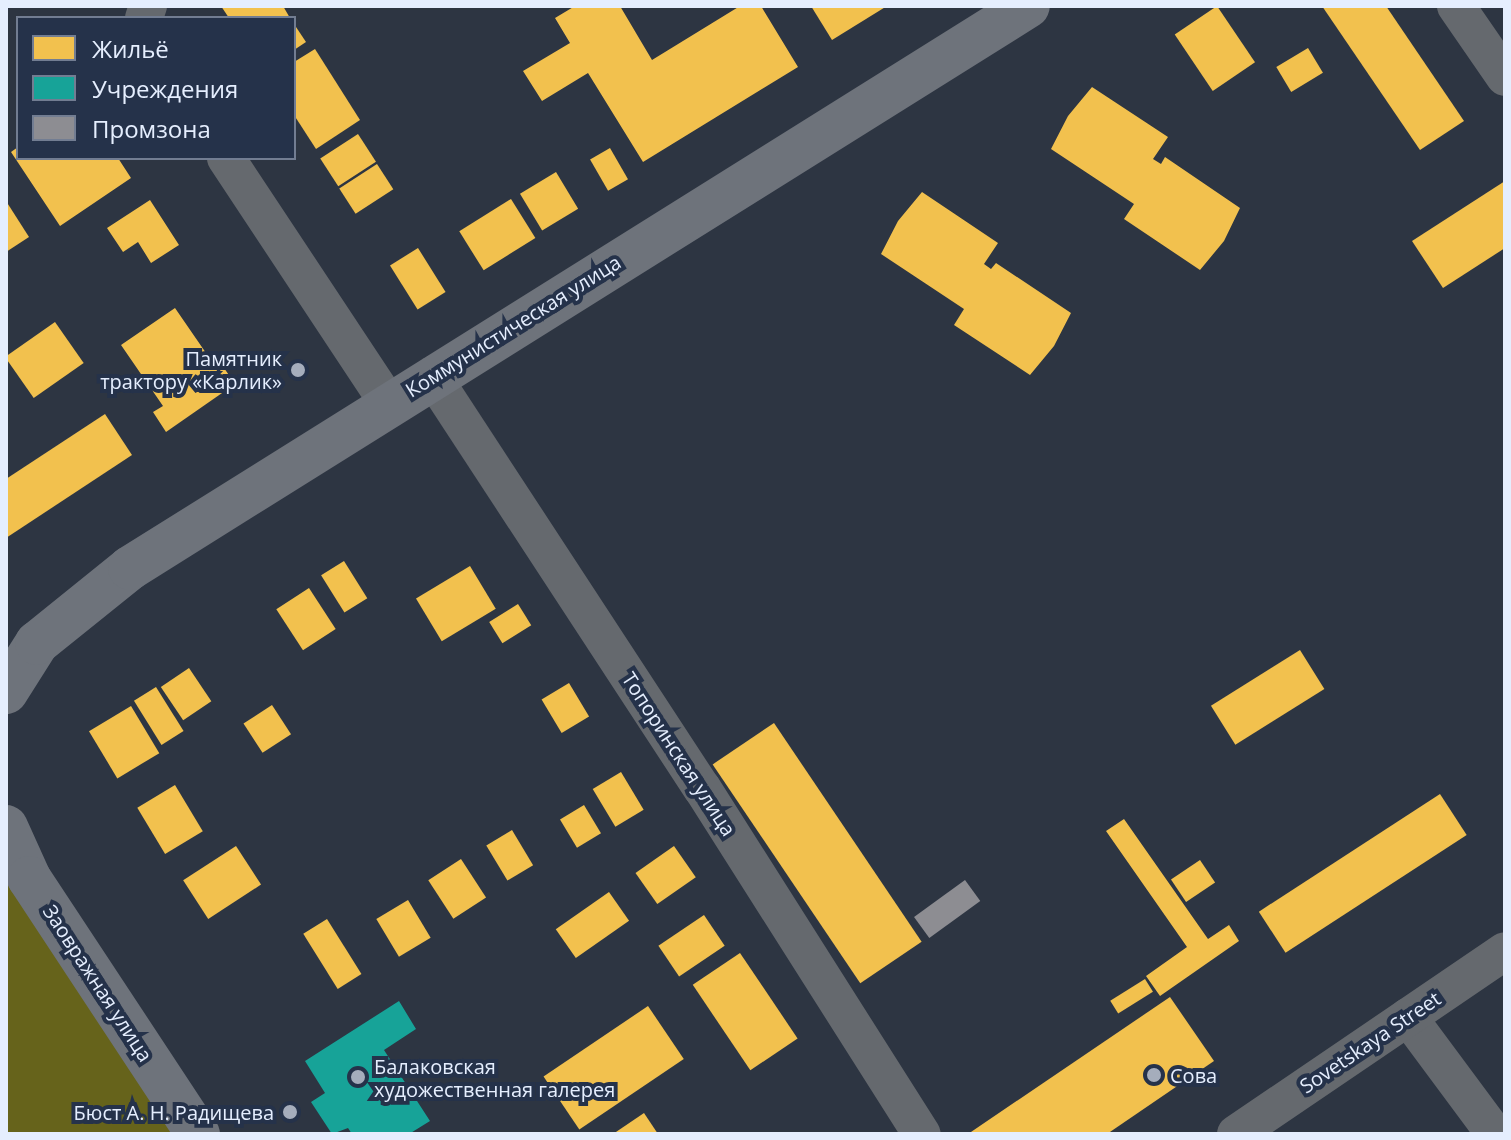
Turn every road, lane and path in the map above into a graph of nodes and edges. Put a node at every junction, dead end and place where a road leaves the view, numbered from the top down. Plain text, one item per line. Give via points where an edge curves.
1 (1028, 6) edge
2 (1456, 6) edge
3 (1505, 77) edge
4 (227, 160) edge
5 (432, 376) junction
6 (389, 404) junction
7 (11, 681) edge
8 (6, 827) edge
9 (1505, 951) edge
10 (1408, 1017) junction
11 (198, 1134) edge
12 (922, 1134) edge
13 (1236, 1134) edge
14 (1495, 1134) edge

1 - 5 main road, Коммунистическая улица
2 - 3 street
4 - 6 street
5 - 6 main road, Коммунистическая улица
5 - 12 street, Топоринская улица
6 - 7 main road, Коммунистическая улица via 130,568 37,643
8 - 11 main road, Заовражная улица via 29,878
9 - 10 street, Sovetskaya Street
10 - 13 street, Sovetskaya Street
10 - 14 street

